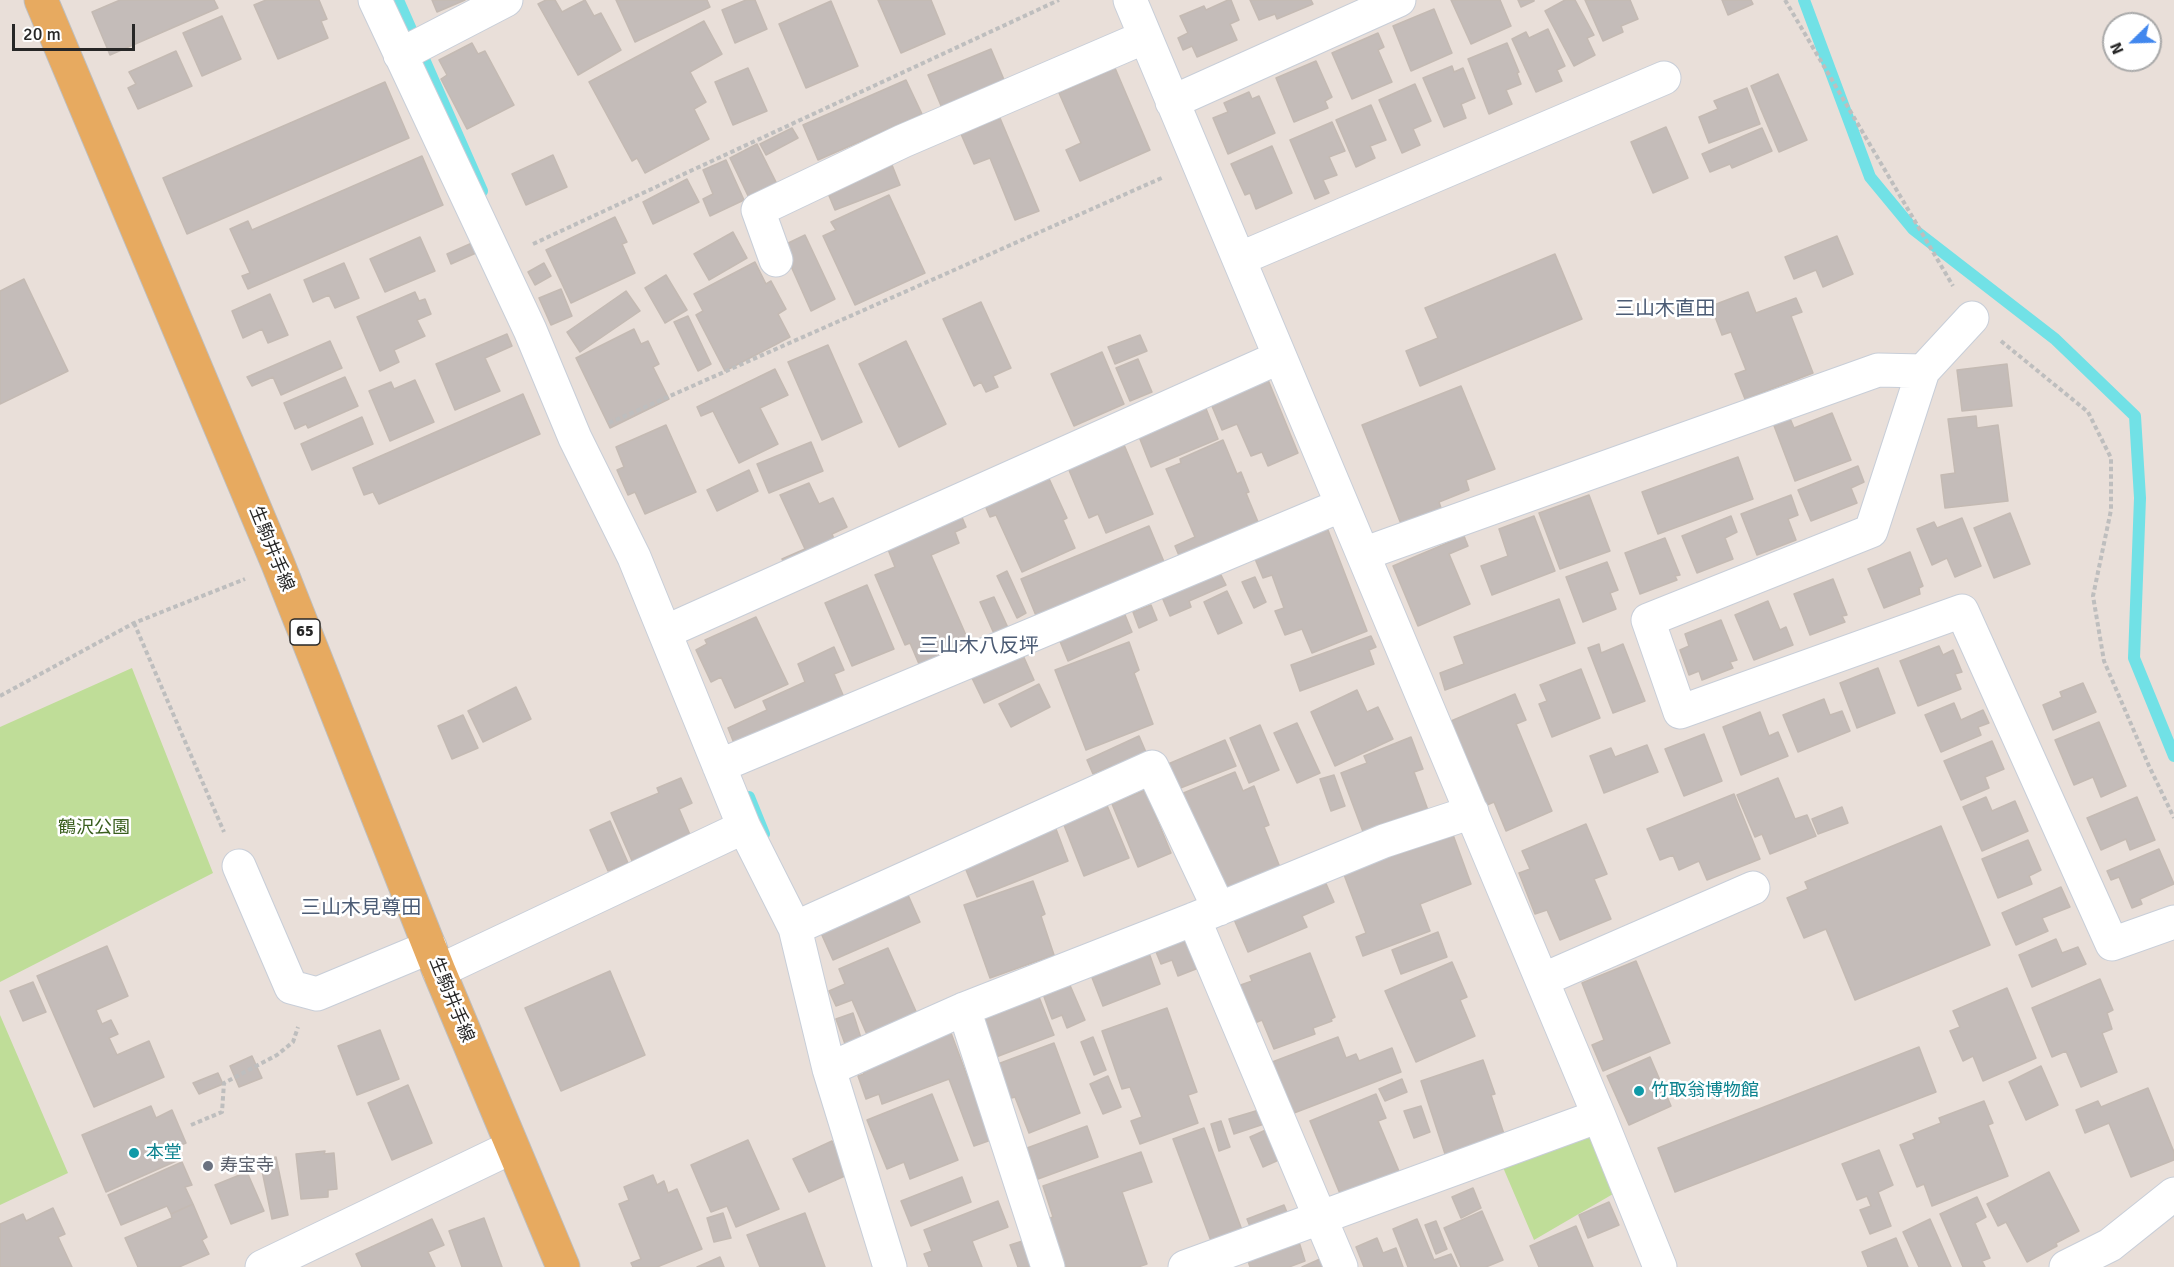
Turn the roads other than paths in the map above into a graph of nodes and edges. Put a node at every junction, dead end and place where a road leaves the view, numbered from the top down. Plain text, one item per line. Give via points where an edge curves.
1 (41, 0) edge
2 (375, 0) edge
3 (506, 0) edge
4 (1130, 0) edge
5 (1399, 0) edge
6 (1145, 37) junction
7 (400, 55) junction
8 (1664, 78) dead end
9 (1172, 102) junction
10 (1239, 259) junction
11 (776, 260) dead end
12 (1972, 318) road end
13 (1280, 357) junction
14 (1923, 371) junction
15 (1342, 505) junction
16 (1363, 554) junction
17 (665, 632) junction
18 (719, 766) junction
19 (1472, 812) junction
20 (744, 827) junction
21 (239, 866) road end
22 (1753, 888) dead end
23 (1207, 914) junction
24 (2174, 921) edge
25 (795, 928) junction
26 (434, 959) junction
27 (1542, 980) junction
28 (963, 1009) junction
29 (829, 1069) junction
30 (1599, 1116) junction
31 (512, 1148) junction
32 (2174, 1194) edge
33 (1321, 1217) junction
34 (262, 1267) edge
35 (563, 1267) edge
36 (890, 1267) edge
37 (1048, 1267) edge
38 (1185, 1267) edge
39 (1341, 1267) edge
40 (1660, 1267) edge
41 (2066, 1267) edge

1 - 26 main road, 生駒井手線 / 65 via 278,564
2 - 7 street
3 - 7 street
4 - 6 street
5 - 9 street
6 - 9 street
6 - 11 street via 903,141 758,210
7 - 17 street via 530,330
8 - 10 street
9 - 10 street
10 - 13 street
12 - 14 street
13 - 15 street
13 - 17 street
14 - 16 street via 1878,370
14 - 24 street via 1871,531 1648,621 1680,712 1962,611 2112,944
15 - 16 street
15 - 18 street
16 - 19 street
17 - 18 street
18 - 20 street
19 - 23 street via 1384,841
19 - 27 street
20 - 25 street
20 - 26 street
21 - 26 street via 291,987 317,994
22 - 27 street
23 - 25 street via 1152,767
23 - 28 street
23 - 33 street
25 - 29 street
26 - 31 main road, 生駒井手線 / 65
27 - 30 street
28 - 29 street
28 - 37 street
29 - 36 street
30 - 33 street
30 - 40 street
31 - 34 street
31 - 35 main road, 生駒井手線 / 65
32 - 41 street via 2110,1245
33 - 38 street
33 - 39 street

